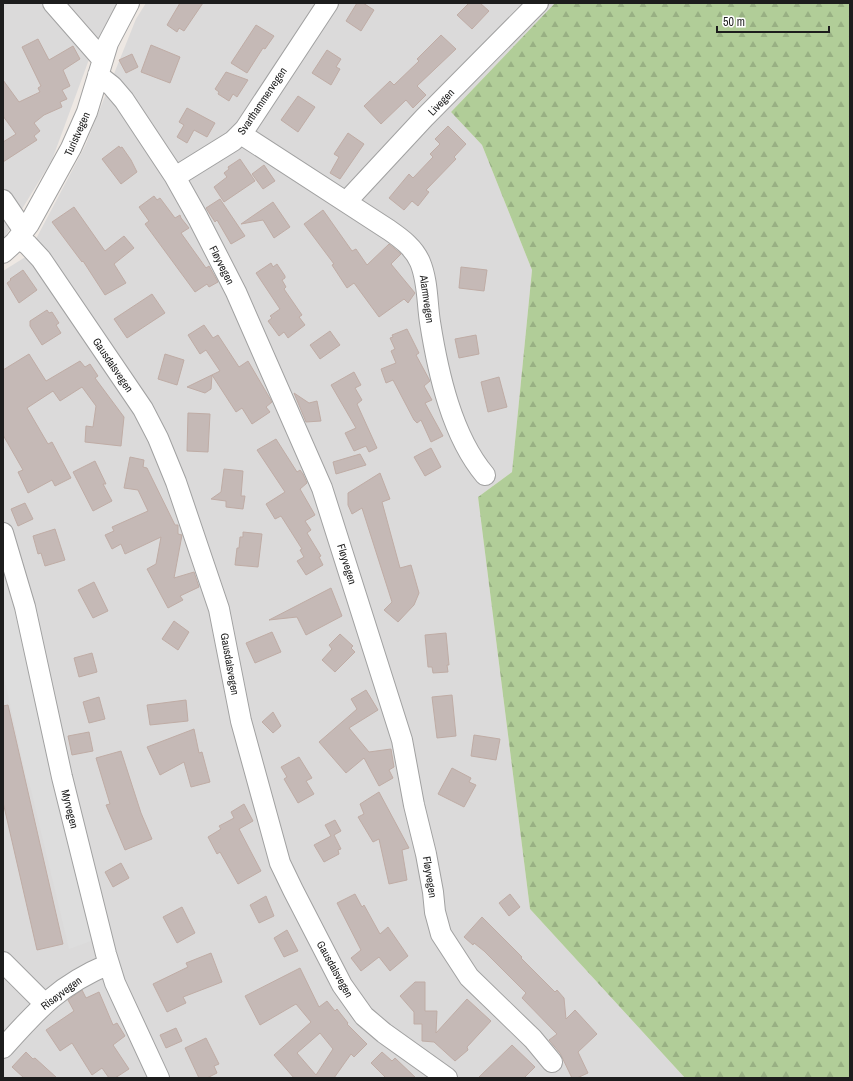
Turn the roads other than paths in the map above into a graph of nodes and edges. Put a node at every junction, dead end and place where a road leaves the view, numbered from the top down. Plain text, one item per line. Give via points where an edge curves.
1 (53, 3) edge
2 (130, 3) edge
3 (328, 3) edge
4 (538, 3) edge
5 (100, 67) junction
6 (241, 134) junction
7 (175, 177) junction
8 (3, 200) edge
9 (346, 202) junction
10 (22, 234) junction
11 (3, 253) edge
12 (485, 476) dead end
13 (3, 533) edge
14 (3, 962) edge
15 (109, 964) junction
16 (44, 1004) junction
17 (3, 1048) edge
18 (552, 1062) dead end
19 (160, 1078) edge
20 (447, 1078) edge

1 - 5 street, Fløyvegen
2 - 5 street, Turistvegen via 108,43
3 - 6 street, Svarthammervegen
4 - 9 street, Livegen
5 - 7 street, Fløyvegen
5 - 10 street, Turistvegen via 72,148
6 - 7 street, Svarthammervegen
6 - 9 street, Alarmvegen
7 - 18 street, Fløyvegen via 236,292 322,488 402,740 441,934 469,977 533,1039
8 - 10 street, Gausdalsvegen
9 - 12 street, Alarmvegen via 406,242 420,262 436,355 451,409 467,449
10 - 11 street, Turistvegen
10 - 20 street, Gausdalsvegen via 42,259 142,409 158,438 176,482 215,596 241,721 265,811 280,863 300,904 342,985 364,1016
13 - 15 street, Myrvegen via 25,607 62,777
14 - 16 street
15 - 16 street, Risøyvegen via 66,986
15 - 19 street, Myrvegen via 122,998
16 - 17 street, Risøyvegen

